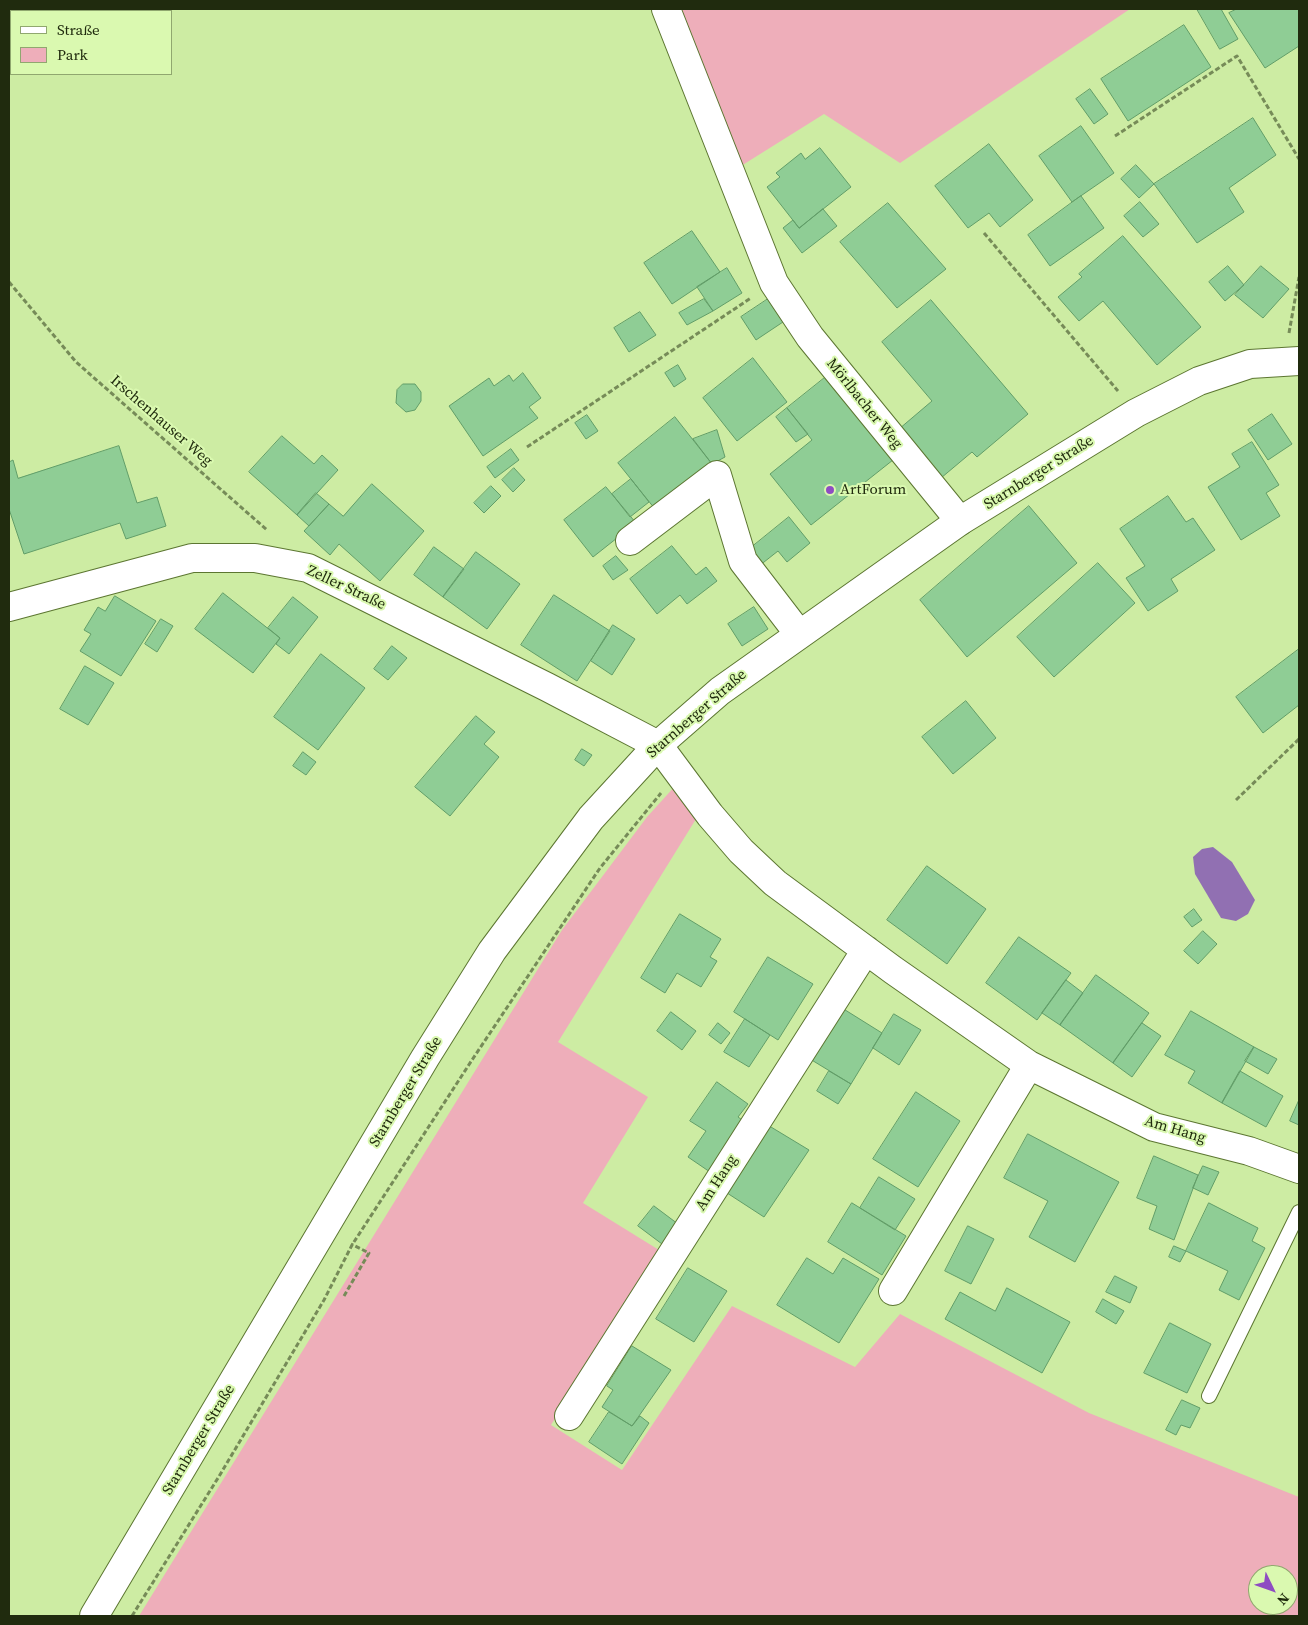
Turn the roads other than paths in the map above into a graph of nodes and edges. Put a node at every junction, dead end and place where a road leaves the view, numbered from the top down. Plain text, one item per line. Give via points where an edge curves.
1 (666, 9) edge
2 (1292, 361) edge
3 (960, 521) junction
4 (630, 541) dead end
5 (9, 607) edge
6 (799, 634) junction
7 (658, 745) junction
8 (866, 950) junction
9 (1029, 1065) junction
10 (1299, 1169) edge
11 (1299, 1212) edge
12 (893, 1291) dead end
13 (1209, 1396) dead end
14 (569, 1416) dead end
15 (94, 1616) edge

1 - 3 street, Mörlbacher Weg via 774,283 810,338
2 - 3 street, Starnberger Straße via 1250,364 1199,382 1136,413
3 - 6 street, Starnberger Straße
4 - 6 street via 717,475 743,561
5 - 7 street, Zeller Straße via 192,558 255,558 308,568
6 - 7 street, Starnberger Straße via 720,690
7 - 8 street, Am Hang via 741,851 775,883
7 - 15 street, Starnberger Straße via 591,818 492,950
8 - 9 street, Am Hang
8 - 14 street, Am Hang
9 - 10 street, Am Hang via 1154,1127 1249,1151
9 - 12 street
11 - 13 lane

